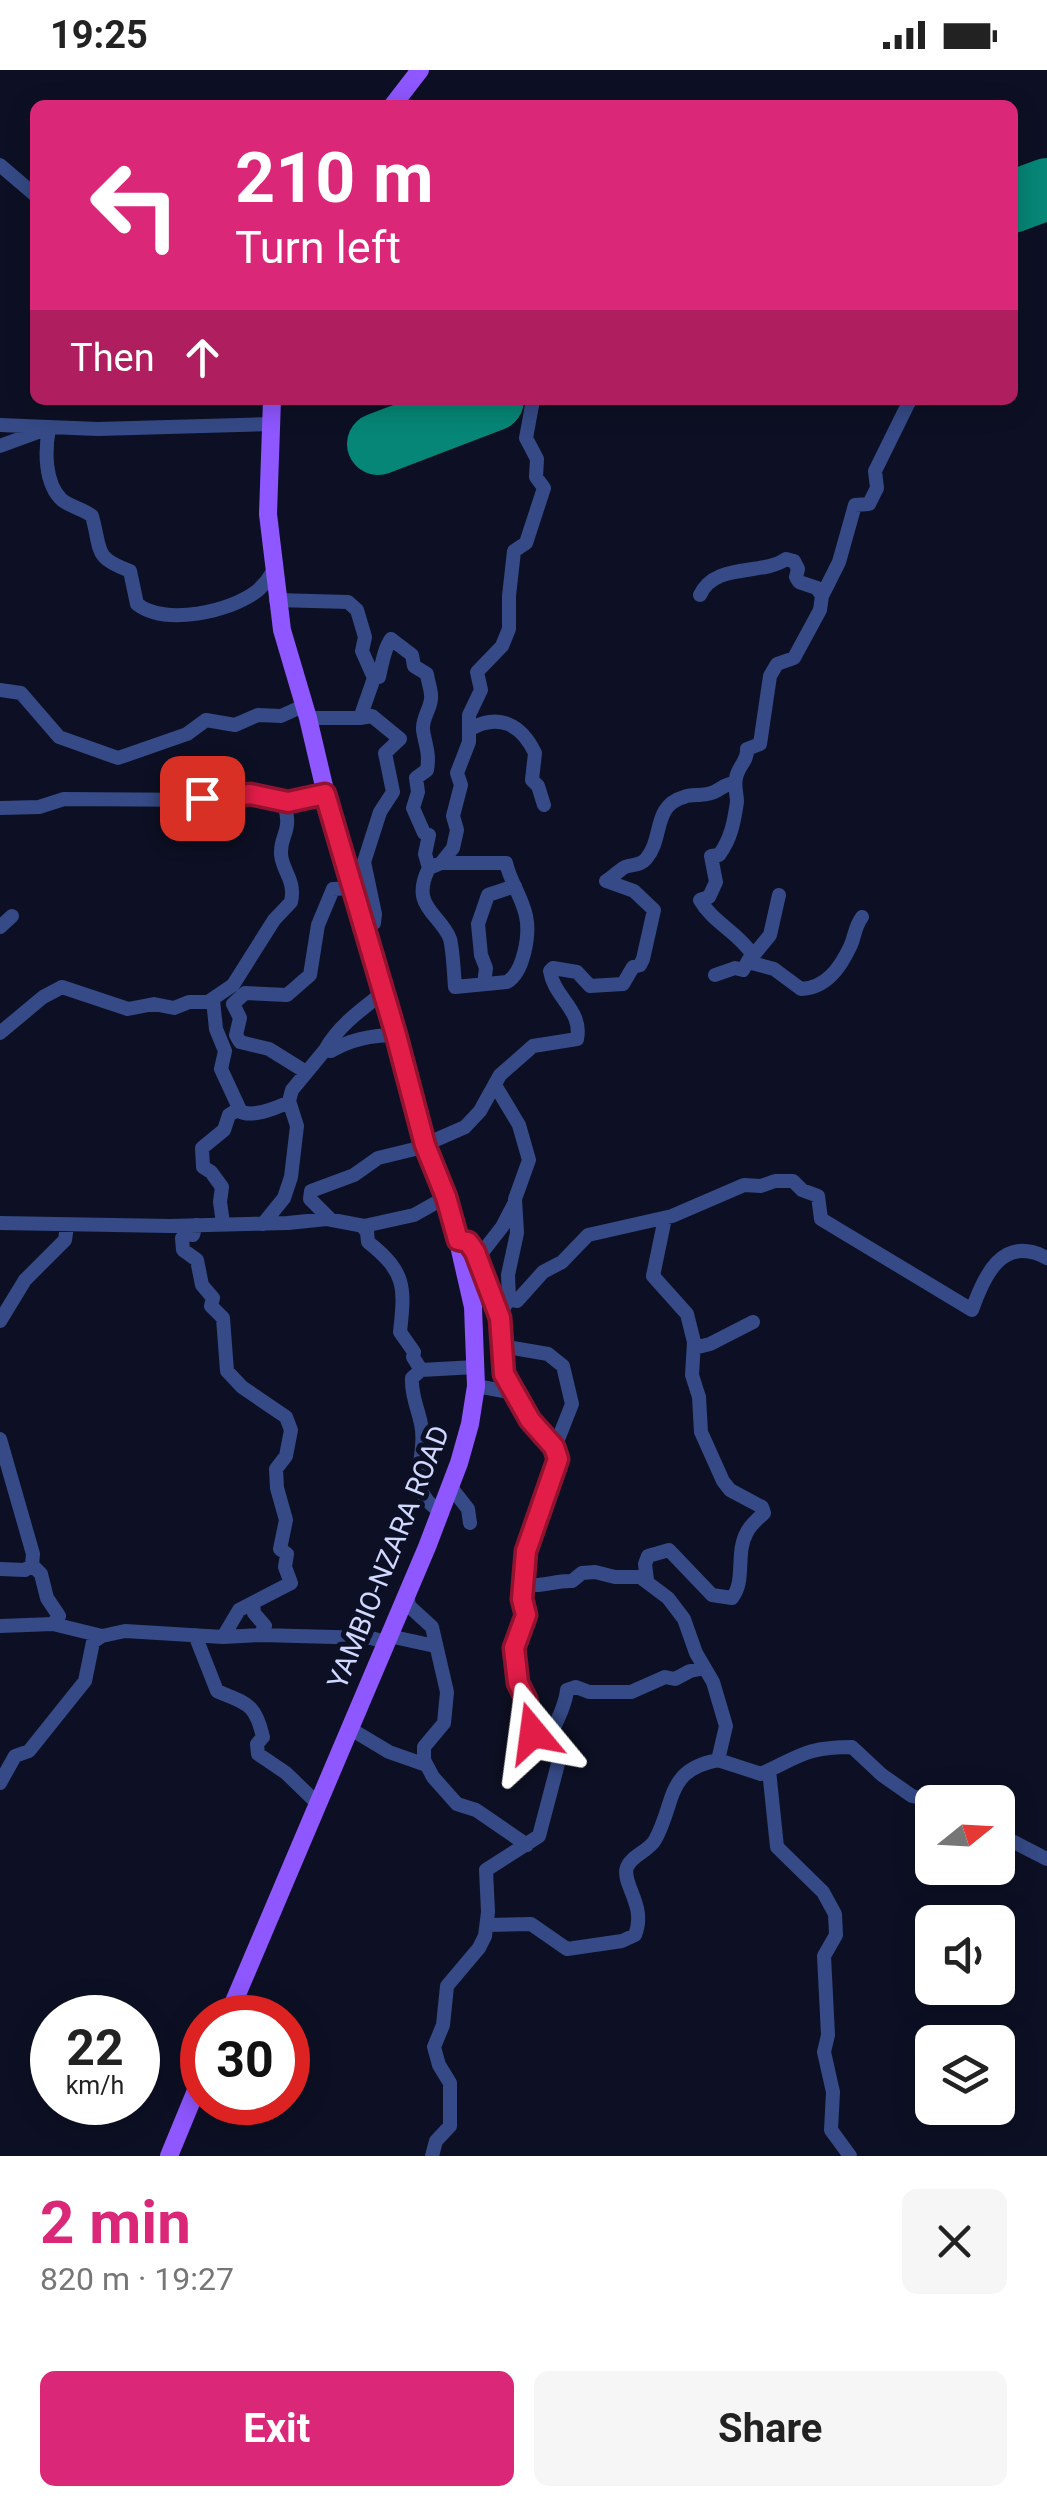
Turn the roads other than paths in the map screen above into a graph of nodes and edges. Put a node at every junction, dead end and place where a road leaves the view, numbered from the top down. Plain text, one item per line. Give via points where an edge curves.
1 (420, 70) edge
2 (396, 100) edge
3 (0, 165) edge
4 (30, 191) edge
5 (272, 405) edge
6 (532, 405) edge
7 (908, 405) edge
8 (270, 424) junction
9 (0, 425) edge
10 (49, 428) junction
11 (0, 446) edge
12 (272, 574) junction
13 (700, 595) dead end
14 (822, 596) junction
15 (276, 600) junction
16 (374, 678) junction
17 (0, 690) edge
18 (306, 712) junction
19 (360, 718) junction
20 (470, 729) junction
21 (735, 783) junction
22 (325, 794) junction
23 (288, 802) junction
24 (544, 805) dead end
25 (0, 808) edge
26 (435, 865) junction
27 (515, 886) junction
28 (353, 888) junction
29 (779, 894) dead end
30 (12, 916) dead end
31 (862, 917) dead end
32 (364, 925) junction
33 (0, 927) edge
34 (748, 962) junction
35 (715, 976) dead end
36 (484, 984) junction
37 (384, 992) junction
38 (213, 1000) junction
39 (0, 1032) edge
40 (236, 1035) junction
41 (396, 1035) junction
42 (325, 1050) junction
43 (225, 1051) junction
44 (306, 1072) junction
45 (495, 1085) junction
46 (290, 1102) junction
47 (240, 1110) junction
48 (425, 1145) junction
49 (446, 1197) junction
50 (515, 1199) junction
51 (665, 1218) junction
52 (330, 1219) junction
53 (0, 1223) edge
54 (224, 1224) junction
55 (263, 1224) junction
56 (196, 1225) junction
57 (67, 1226) junction
58 (362, 1226) junction
59 (1047, 1258) edge
60 (474, 1263) junction
61 (508, 1275) junction
62 (479, 1288) junction
63 (509, 1299) junction
64 (499, 1316) junction
65 (0, 1321) edge
66 (754, 1322) dead end
67 (501, 1346) junction
68 (694, 1348) junction
69 (500, 1362) junction
70 (421, 1370) junction
71 (477, 1380) junction
72 (515, 1393) junction
73 (0, 1439) edge
74 (554, 1447) junction
75 (450, 1486) junction
76 (440, 1511) junction
77 (470, 1523) dead end
78 (32, 1566) junction
79 (0, 1569) edge
80 (647, 1580) junction
81 (525, 1584) junction
82 (407, 1593) junction
83 (253, 1603) junction
84 (53, 1624) junction
85 (0, 1626) edge
86 (260, 1635) junction
87 (102, 1636) junction
88 (195, 1636) junction
89 (223, 1637) junction
90 (388, 1639) junction
91 (435, 1646) junction
92 (705, 1668) junction
93 (350, 1728) junction
94 (548, 1745) junction
95 (718, 1760) junction
96 (426, 1765) junction
97 (768, 1770) junction
98 (0, 1783) edge
99 (915, 1797) edge
100 (318, 1804) junction
101 (1015, 1843) edge
102 (527, 1844) junction
103 (1047, 1860) edge
104 (487, 1925) junction
105 (237, 1995) edge
106 (182, 2125) edge
107 (169, 2156) edge
108 (432, 2156) edge
109 (850, 2156) edge

1 - 2 main road
3 - 4 street
5 - 8 main road, YAMBIO-NZARA ROAD
6 - 20 street via 526,438 544,488 526,543 514,551 509,629 476,672 481,690
7 - 14 street via 875,471 877,488 868,504 855,506
8 - 10 street
8 - 12 main road, YAMBIO-NZARA ROAD
9 - 10 street
10 - 11 street
10 - 12 street via 47,467 54,486 63,500 92,516 107,562 133,574 140,607 173,614 226,606 255,593
12 - 15 main road, YAMBIO-NZARA ROAD
13 - 14 street via 728,573 786,559 794,561 799,582
14 - 21 street via 794,658 777,664 770,676 760,744 747,749
15 - 16 street via 348,602 357,610 362,651
15 - 18 main road, YAMBIO-NZARA ROAD
16 - 19 street
16 - 26 street via 391,638 428,674 432,697 423,734 430,758 428,770 416,778 413,808 429,835 425,854
17 - 18 street via 21,692 59,737 118,758 188,734 206,720 235,725 258,715
18 - 19 street
18 - 22 main road, YAMBIO-NZARA ROAD
19 - 32 street via 372,716 400,739 386,753 393,792 364,862 376,914 374,923
20 - 24 street via 508,720 535,753 532,780
20 - 26 street via 456,773 457,835
21 - 34 street via 730,841 712,856 716,882 700,900 742,939 752,954
21 - 45 street via 668,804 643,863 606,881 635,892 654,910 640,965 623,984 598,986 577,972 553,968 552,985 571,1004 576,1039 533,1046
22 - 23 street
22 - 28 main road, YAMBIO-NZARA ROAD
23 - 25 street via 250,794
23 - 38 street via 281,855 291,902 240,976
26 - 27 street via 506,863
26 - 36 street via 424,897 449,938 455,987
27 - 36 street via 488,895 481,907
27 - 36 street via 527,919 522,964 508,982
28 - 32 main road, YAMBIO-NZARA ROAD
28 - 40 street via 333,890 318,925 310,975 287,995 245,992 233,1002 240,1018
29 - 34 street via 770,935
30 - 33 street
31 - 34 street via 852,945 820,985 802,989 774,969
32 - 37 main road, YAMBIO-NZARA ROAD
34 - 35 street via 743,970
37 - 41 main road, YAMBIO-NZARA ROAD
37 - 42 street via 336,1030
38 - 39 street via 128,1010 62,986
38 - 43 street
40 - 43 street
40 - 44 street
41 - 42 street
41 - 48 main road, YAMBIO-NZARA ROAD
42 - 44 street
43 - 47 street via 221,1069
44 - 46 street
45 - 48 street via 465,1127
45 - 50 street via 519,1125 528,1160
46 - 47 street
46 - 55 street via 297,1126 292,1177
47 - 54 street via 229,1114 224,1130 200,1153 203,1167 222,1187
48 - 49 main road, YAMBIO-NZARA ROAD
48 - 52 street via 378,1158 311,1190 310,1200
49 - 58 street via 414,1215
49 - 60 main road, YAMBIO-NZARA ROAD via 458,1240
50 - 60 street
50 - 61 street via 517,1233
51 - 59 street via 744,1185 792,1182 818,1196 821,1219 972,1310 986,1273 1009,1254 1025,1249
51 - 63 street via 588,1235 522,1298
51 - 68 street via 653,1276 686,1314
52 - 55 street
52 - 58 street
53 - 57 street
54 - 55 street
54 - 56 street
56 - 57 street
56 - 83 street via 194,1235 182,1238 182,1250 197,1260 211,1306 223,1318 227,1372 286,1417 291,1430 276,1469 286,1520 280,1549 287,1554 291,1584
57 - 65 street via 65,1240 25,1280
58 - 70 street via 404,1285 400,1332
60 - 62 main road, YAMBIO-NZARA ROAD
61 - 62 street
61 - 63 street
62 - 64 street
62 - 71 main road, YAMBIO-NZARA ROAD
63 - 64 street
64 - 67 street
66 - 68 street
67 - 69 street
67 - 74 street via 548,1354 563,1366 572,1404
68 - 80 street via 701,1432 726,1486 764,1513 747,1532 732,1598 712,1594 669,1550 648,1556
69 - 71 street
69 - 72 street
70 - 71 street
70 - 76 street via 412,1378 422,1426 419,1471 423,1495
71 - 72 street
71 - 75 main road, YAMBIO-NZARA ROAD
72 - 74 street
73 - 78 street
74 - 81 street via 558,1459 526,1551
75 - 76 main road, YAMBIO-NZARA ROAD
75 - 77 street
76 - 82 main road, YAMBIO-NZARA ROAD
78 - 79 street
78 - 84 street via 58,1613
80 - 81 street via 595,1572
80 - 92 street via 684,1619
81 - 94 street via 526,1615 514,1648 518,1683 533,1733
82 - 90 main road, YAMBIO-NZARA ROAD
82 - 91 street via 409,1606 432,1627
83 - 86 street via 265,1626
83 - 89 street via 238,1610
84 - 85 street
84 - 87 street
86 - 89 street
86 - 90 street
87 - 88 street
87 - 98 street via 93,1642 84,1681 66,1707 28,1752 14,1756
88 - 89 street
88 - 100 street via 217,1691 242,1700 258,1716 264,1737 258,1754
90 - 91 street
90 - 93 main road, YAMBIO-NZARA ROAD
91 - 96 street via 447,1712 424,1747
92 - 94 street via 631,1692 567,1690
92 - 95 street via 726,1726
93 - 96 street
93 - 100 main road, YAMBIO-NZARA ROAD
94 - 102 street via 559,1760 557,1777 539,1836
95 - 97 street via 761,1774
95 - 104 street via 689,1768 672,1791 654,1843 628,1865 640,1916 630,1939 567,1948 531,1924
96 - 102 street via 458,1804
97 - 99 street via 820,1746 852,1747
97 - 109 street via 778,1847 823,1892 835,1914 836,1936 824,1956 824,2052 833,2092 831,2130
100 - 105 main road, YAMBIO-NZARA ROAD
101 - 103 street
102 - 104 street via 486,1870
104 - 108 street via 479,1948 446,1986 434,2047 450,2083 450,2126
106 - 107 main road

